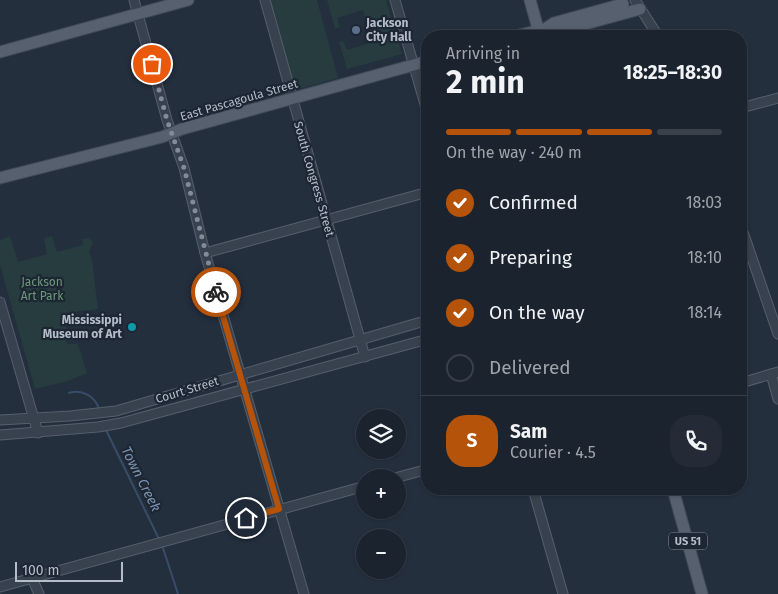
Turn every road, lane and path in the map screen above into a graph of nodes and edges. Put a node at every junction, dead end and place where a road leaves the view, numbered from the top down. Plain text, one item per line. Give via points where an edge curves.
1 (134, 0) edge
2 (188, 0) edge
3 (265, 0) edge
4 (395, 0) edge
5 (530, 0) edge
6 (623, 4) dead end
7 (638, 4) edge
8 (138, 14) junction
9 (540, 30) edge
10 (544, 30) edge
11 (563, 30) edge
12 (654, 30) edge
13 (0, 52) edge
14 (421, 63) edge
15 (414, 65) junction
16 (421, 90) edge
17 (778, 98) edge
18 (292, 99) junction
19 (747, 106) edge
20 (172, 133) junction
21 (0, 178) edge
22 (421, 194) edge
23 (326, 220) junction
24 (747, 252) edge
25 (205, 253) junction
26 (0, 302) edge
27 (421, 322) edge
28 (778, 334) edge
29 (360, 339) junction
30 (421, 342) edge
31 (365, 357) junction
32 (774, 373) edge
33 (240, 375) junction
34 (747, 381) edge
35 (245, 390) junction
36 (778, 399) edge
37 (34, 418) junction
38 (0, 420) edge
39 (38, 432) junction
40 (0, 436) edge
41 (421, 471) edge
42 (406, 475) edge
43 (356, 488) edge
44 (535, 495) edge
45 (675, 495) edge
46 (279, 509) junction
47 (32, 578) junction
48 (0, 587) edge
49 (39, 594) edge
50 (304, 594) edge
51 (563, 594) edge
52 (702, 594) edge

1 - 8 street
2 - 8 main road
3 - 18 street, South Congress Street
4 - 15 street
5 - 9 main road
6 - 10 main road via 554,23
7 - 11 main road
7 - 12 street
8 - 13 main road
8 - 20 street
14 - 15 main road, East Pascagoula Street
15 - 16 street
15 - 18 main road, East Pascagoula Street
17 - 19 street
18 - 20 main road, East Pascagoula Street
18 - 23 street, South Congress Street
20 - 21 main road, East Pascagoula Street
20 - 25 street
22 - 23 street
23 - 25 street
23 - 29 street, South Congress Street
24 - 28 street
25 - 33 street
26 - 37 street
27 - 29 street, Court Street
29 - 31 street, South Congress Street
29 - 33 street, Court Street
30 - 31 street, Court Street
31 - 35 street, Court Street
32 - 34 street
32 - 36 street
33 - 35 street
33 - 37 street, Court Street via 116,411
35 - 39 street, Court Street via 121,423
35 - 46 street
37 - 38 street, Court Street
37 - 39 street
39 - 40 street, Court Street
41 - 42 street
43 - 46 street
44 - 51 street
45 - 52 main road, US 51
46 - 47 street
46 - 50 street
47 - 48 street
47 - 49 street

